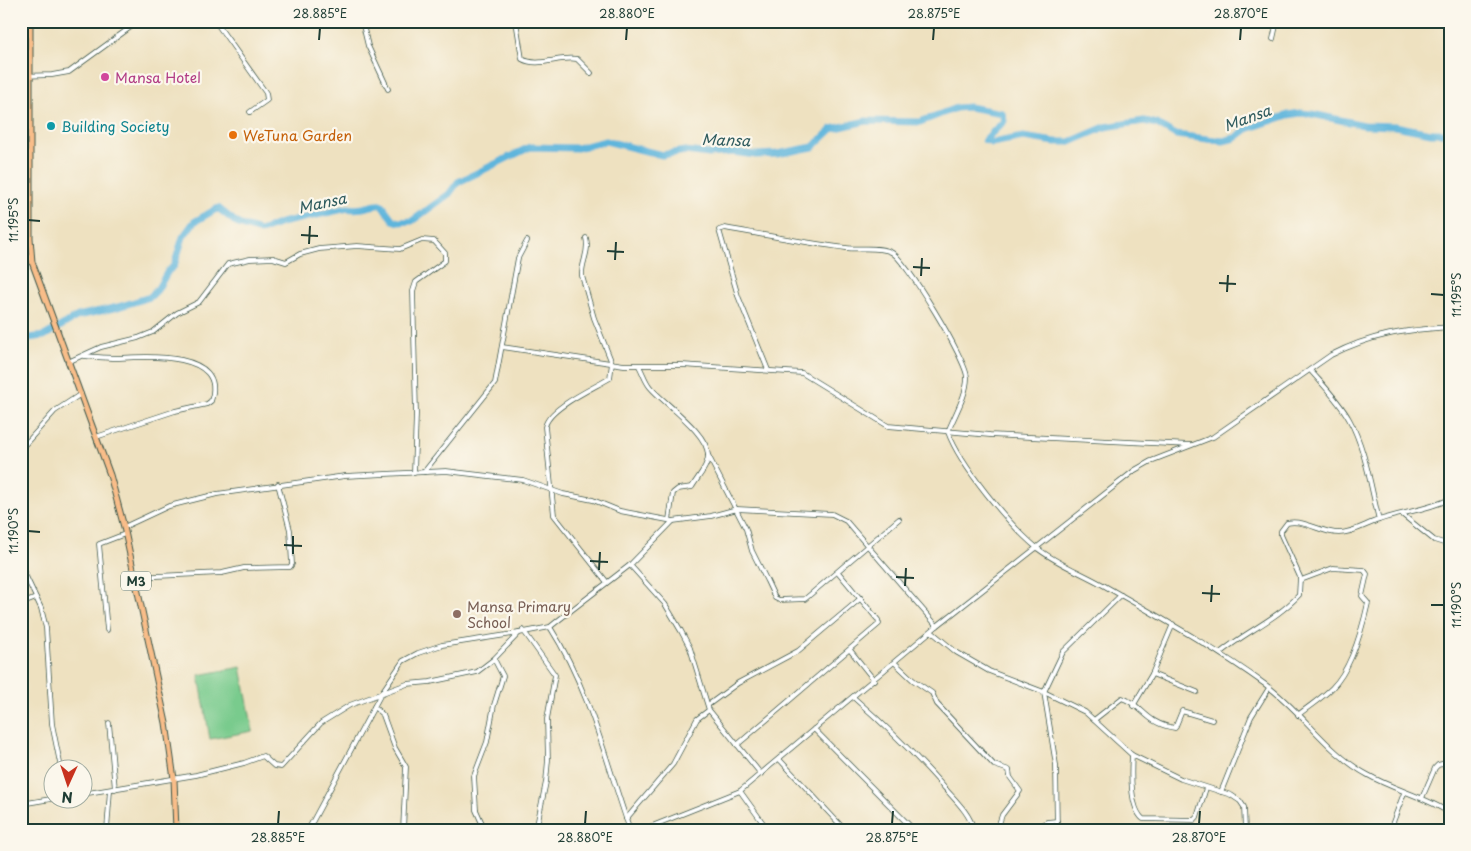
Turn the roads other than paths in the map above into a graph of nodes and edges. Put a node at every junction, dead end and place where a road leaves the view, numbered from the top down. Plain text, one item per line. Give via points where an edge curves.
1 (30, 21) edge
2 (139, 21) edge
3 (215, 21) edge
4 (362, 21) edge
5 (516, 21) edge
6 (1277, 21) edge
7 (1273, 39) dead end
8 (592, 73) dead end
9 (21, 76) edge
10 (30, 76) junction
11 (388, 89) dead end
12 (250, 112) dead end
13 (30, 200) junction
14 (21, 203) edge
15 (586, 238) dead end
16 (527, 240) dead end
17 (32, 258) junction
18 (21, 260) edge
19 (1450, 327) edge
20 (502, 348) junction
21 (82, 356) junction
22 (68, 362) junction
23 (612, 364) junction
24 (639, 366) junction
25 (768, 370) junction
26 (1310, 370) junction
27 (81, 394) junction
28 (948, 432) junction
29 (96, 436) junction
30 (1193, 445) junction
31 (21, 449) edge
32 (708, 455) junction
33 (424, 472) junction
34 (414, 473) junction
35 (278, 484) junction
36 (552, 491) junction
37 (1450, 499) edge
38 (737, 509) junction
39 (1403, 515) junction
40 (899, 519) dead end
41 (671, 520) junction
42 (1379, 520) junction
43 (124, 527) junction
44 (126, 534) junction
45 (1450, 545) edge
46 (868, 547) junction
47 (1038, 548) junction
48 (630, 565) junction
49 (21, 566) edge
50 (838, 572) junction
51 (135, 577) junction
52 (1300, 580) junction
53 (606, 581) junction
54 (1121, 595) junction
55 (36, 598) junction
56 (861, 598) junction
57 (21, 604) edge
58 (1173, 624) junction
59 (937, 626) junction
60 (550, 627) junction
61 (108, 630) dead end
62 (521, 631) junction
63 (932, 632) junction
64 (850, 650) junction
65 (1220, 653) junction
66 (494, 659) junction
67 (895, 663) junction
68 (1152, 674) junction
69 (874, 680) junction
70 (1269, 688) junction
71 (382, 692) junction
72 (1044, 692) junction
73 (1196, 692) dead end
74 (853, 697) junction
75 (708, 705) junction
76 (1133, 706) junction
77 (374, 707) junction
78 (708, 710) junction
79 (1298, 714) junction
80 (1094, 720) junction
81 (1212, 720) dead end
82 (109, 723) dead end
83 (814, 729) junction
84 (737, 745) junction
85 (1132, 755) junction
86 (58, 758) edge
87 (779, 759) junction
88 (1450, 762) edge
89 (761, 774) junction
90 (174, 780) junction
91 (1206, 788) junction
92 (112, 789) junction
93 (740, 791) junction
94 (92, 792) edge
95 (1221, 792) junction
96 (1404, 793) junction
97 (1422, 798) junction
98 (42, 800) edge
99 (21, 804) edge
100 (1450, 813) edge
101 (626, 819) junction
102 (1057, 821) junction
103 (107, 830) edge
104 (176, 830) edge
105 (308, 830) edge
106 (403, 830) edge
107 (484, 830) edge
108 (536, 830) edge
109 (630, 830) edge
110 (642, 830) edge
111 (768, 830) edge
112 (845, 830) edge
113 (914, 830) edge
114 (974, 830) edge
115 (997, 830) edge
116 (1032, 830) edge
117 (1058, 830) edge
118 (1245, 830) edge
119 (1390, 830) edge

1 - 10 main road, M3
2 - 10 street via 69,72
3 - 12 street via 266,93 264,103
4 - 11 street via 368,46
5 - 8 street via 522,59 543,62 577,59
6 - 7 street
9 - 10 street
10 - 13 main road, M3
13 - 14 street
13 - 17 main road, M3
15 - 23 street via 588,249 582,276
16 - 20 street via 518,258
17 - 18 street
17 - 22 main road, M3
19 - 26 street via 1376,335 1352,344
20 - 23 street
20 - 33 street via 495,382
21 - 22 street
21 - 29 street via 182,359 204,369 213,387 211,401 207,404 175,410
21 - 34 street via 153,332 177,313 199,302 224,267 236,261 273,258 286,262 319,249 357,246 400,249 422,240 434,241 445,253 445,261 416,282 413,291
22 - 27 main road, M3
23 - 24 street
23 - 36 street via 610,378 571,400 546,422
24 - 25 street
24 - 32 street via 650,387 686,420
25 - 28 street via 796,372 812,378 883,424
25 - 28 street via 738,296 719,230 725,228 848,248 889,251 904,264 950,334 966,369 966,385
26 - 30 street via 1221,433
26 - 42 street via 1342,407 1353,427
27 - 29 main road, M3
27 - 31 street via 55,411
28 - 30 street
28 - 47 street via 965,465 1011,522
29 - 43 main road, M3
30 - 47 street via 1135,470
32 - 38 street
32 - 41 street via 692,487 673,493
33 - 34 street
33 - 36 street via 458,472 523,480
34 - 35 street via 345,476
35 - 43 street via 194,498
35 - 51 street via 290,530 290,567
36 - 41 street via 593,500 620,511
36 - 53 street via 557,521
37 - 39 street
38 - 41 street via 711,516
38 - 46 street via 832,514 846,521
38 - 50 street via 752,550 776,598 785,601 805,599
39 - 42 street
39 - 45 street via 1434,540
40 - 46 street
41 - 48 street
42 - 52 street via 1340,533 1287,523 1280,531
43 - 44 main road, M3
44 - 51 main road, M3
44 - 61 street via 99,544
46 - 50 street
46 - 59 street
47 - 54 street
47 - 59 street
48 - 53 street
48 - 75 street via 665,604 690,648
49 - 55 street
50 - 56 street
51 - 90 main road, M3 via 163,707
52 - 65 street via 1301,590 1294,600
52 - 79 street via 1333,568 1364,570 1367,574 1362,597 1368,603 1352,658 1339,680
53 - 60 street
54 - 58 street
54 - 72 street via 1063,652
55 - 57 street
55 - 86 street via 46,628 52,724
56 - 64 street via 879,624
56 - 75 street via 798,650 738,682
58 - 65 street
58 - 68 street
59 - 63 street
60 - 62 street
60 - 101 street via 570,658
62 - 66 street
62 - 71 street via 442,645 418,653 404,661
62 - 108 street via 555,675 547,719 546,782
63 - 67 street
63 - 72 street via 956,652 989,671
64 - 69 street
64 - 84 street
65 - 70 street
66 - 71 street via 483,669 464,676 407,684
66 - 107 street via 503,672 502,683 487,742 474,776 476,810
67 - 69 street
67 - 115 street via 932,693 937,704 994,765 1009,770 1020,791 1002,815
68 - 73 street
68 - 76 street
69 - 74 street
70 - 79 street
70 - 95 street via 1251,717
71 - 77 street
71 - 90 street via 326,719 281,767 261,756
72 - 80 street
72 - 102 street via 1056,765
74 - 83 street
74 - 114 street via 892,731 930,771 969,817
75 - 78 street
76 - 80 street via 1127,700 1119,699
76 - 81 street via 1146,717 1175,728 1182,711
77 - 105 street
77 - 106 street via 383,716 406,767
78 - 84 street
78 - 101 street via 697,718 673,764
79 - 96 street via 1346,761 1368,776
80 - 85 street
82 - 92 street
83 - 87 street
83 - 113 street
84 - 89 street
85 - 91 street
85 - 91 street via 1133,795 1139,816 1143,818 1194,820
87 - 89 street
87 - 112 street
88 - 97 street via 1435,768
89 - 93 street
90 - 92 street
90 - 104 main road, M3
91 - 95 street
92 - 94 street
92 - 103 street
93 - 110 street
93 - 111 street
95 - 118 street via 1240,800 1244,808
96 - 97 street
96 - 119 street
97 - 100 street
98 - 99 street
101 - 109 street
102 - 116 street
102 - 117 street

